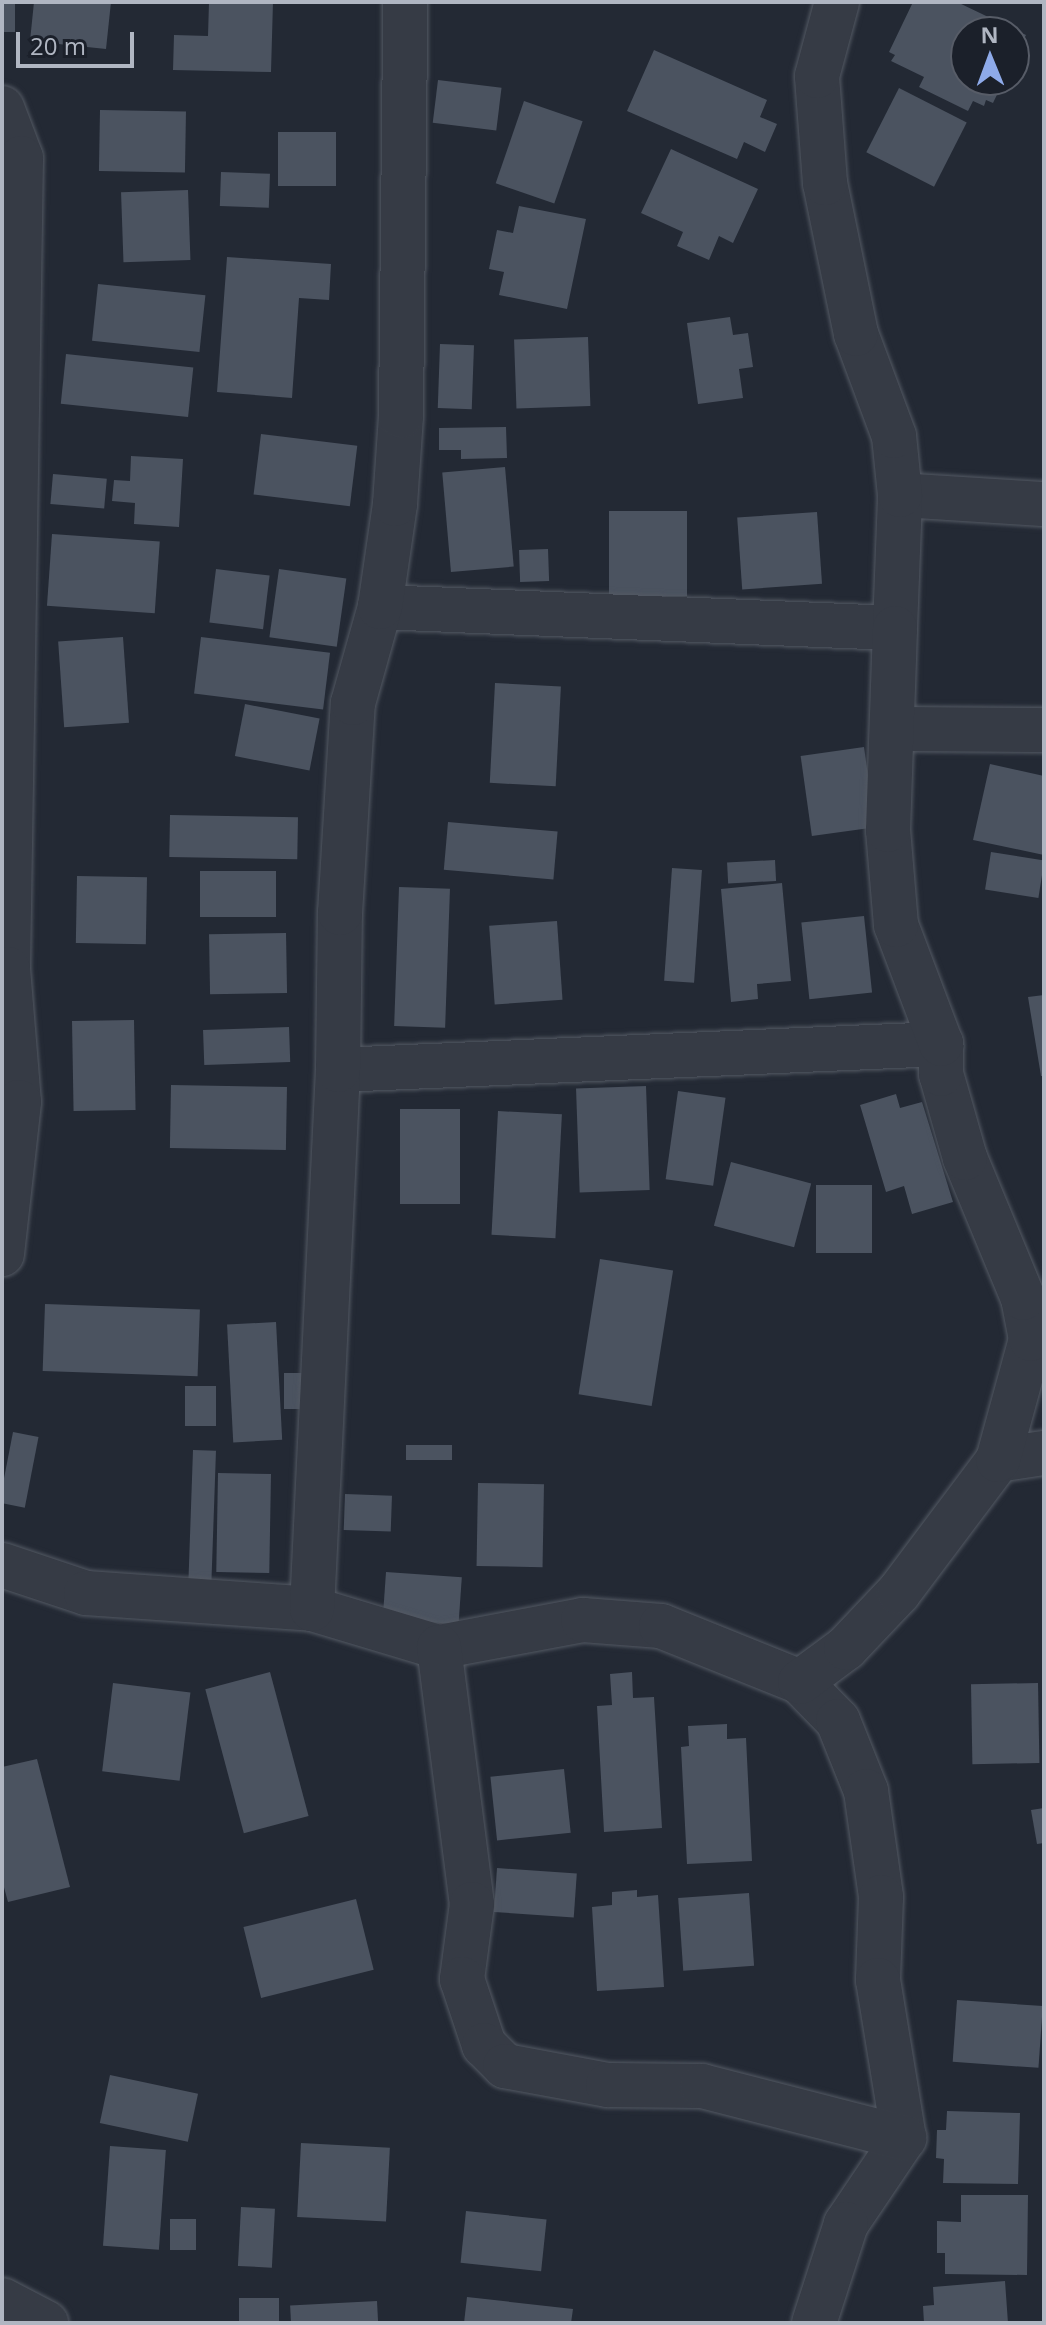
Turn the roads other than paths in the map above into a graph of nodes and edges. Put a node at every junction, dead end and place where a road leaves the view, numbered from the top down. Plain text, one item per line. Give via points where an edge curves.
1 (405, 2) edge
2 (837, 2) edge
3 (2, 108) edge
4 (900, 495) junction
5 (1044, 504) edge
6 (8, 577) edge
7 (380, 607) junction
8 (895, 628) junction
9 (894, 729) junction
10 (1044, 730) edge
11 (5, 969) edge
12 (941, 1044) junction
13 (338, 1070) junction
14 (2, 1254) edge
15 (1044, 1453) edge
16 (998, 1460) junction
17 (2, 1565) edge
18 (312, 1609) junction
19 (439, 1647) junction
20 (800, 1682) junction
21 (904, 2138) junction
22 (2, 2300) edge
23 (46, 2323) edge
24 (814, 2323) edge

1 - 7 street via 401,416
2 - 4 street via 817,76 825,183 856,334 894,436
3 - 6 street via 21,158
4 - 5 street
4 - 8 street
6 - 11 street
7 - 8 street
7 - 13 street via 353,703 340,913
8 - 9 street
9 - 10 street
9 - 12 street via 888,830 896,925
11 - 14 street via 19,1102
12 - 13 street
12 - 16 street via 941,1074 965,1158 1023,1298 1031,1339
13 - 18 street
15 - 16 street
16 - 20 street via 899,1592 846,1648
17 - 18 street via 86,1593
18 - 19 street
19 - 20 street via 583,1620 661,1626
19 - 21 street via 472,1904 462,1979 484,2045 505,2066 608,2085 702,2086
20 - 21 street via 838,1721 866,1791 881,1897 878,1980
21 - 24 street via 846,2224
22 - 23 street

